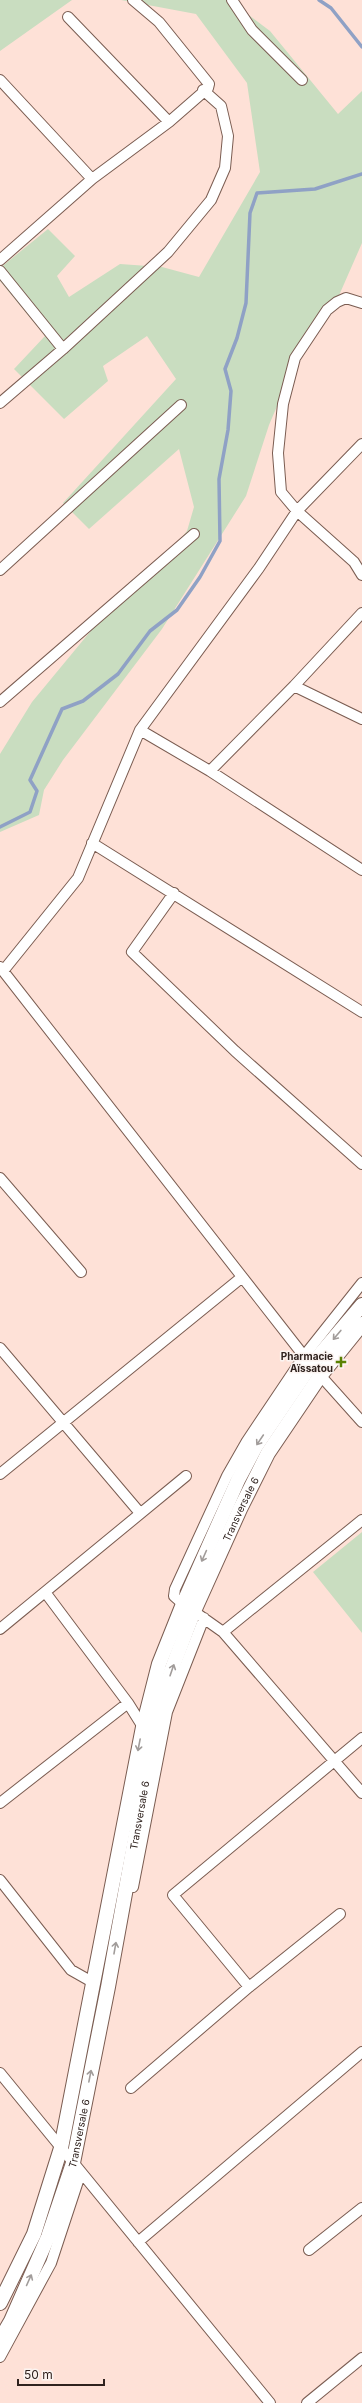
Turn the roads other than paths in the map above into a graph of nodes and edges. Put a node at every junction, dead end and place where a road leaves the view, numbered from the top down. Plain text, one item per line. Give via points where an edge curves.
1 (133, 0) edge
2 (232, 0) edge
3 (68, 17) dead end
4 (0, 80) edge
5 (302, 80) dead end
6 (203, 90) junction
7 (169, 122) junction
8 (92, 179) junction
9 (1, 258) edge
10 (0, 271) edge
11 (362, 304) edge
12 (63, 349) junction
13 (0, 403) edge
14 (182, 405) dead end
15 (362, 444) edge
16 (297, 511) junction
17 (194, 534) dead end
18 (0, 570) edge
19 (362, 575) edge
20 (362, 613) edge
21 (294, 686) junction
22 (0, 702) edge
23 (362, 719) edge
24 (140, 730) junction
25 (210, 771) junction
26 (92, 843) junction
27 (362, 870) edge
28 (174, 893) junction
29 (2, 969) edge
30 (362, 1012) edge
31 (362, 1164) edge
32 (0, 1178) edge
33 (82, 1272) dead end
34 (242, 1278) junction
35 (362, 1283) edge
36 (362, 1305) edge
37 (362, 1324) edge
38 (0, 1348) edge
39 (312, 1366) junction
40 (63, 1422) junction
41 (362, 1422) edge
42 (0, 1474) edge
43 (186, 1476) dead end
44 (140, 1513) junction
45 (362, 1520) edge
46 (45, 1592) junction
47 (194, 1611) junction
48 (0, 1628) edge
49 (223, 1632) junction
50 (128, 1702) junction
51 (143, 1727) junction
52 (362, 1738) edge
53 (336, 1760) junction
54 (362, 1793) edge
55 (0, 1802) edge
56 (0, 1880) edge
57 (340, 1914) dead end
58 (94, 1983) junction
59 (249, 1987) junction
60 (362, 2052) edge
61 (0, 2073) edge
62 (131, 2088) dead end
63 (61, 2148) junction
64 (77, 2168) junction
65 (362, 2208) edge
66 (138, 2242) junction
67 (309, 2250) dead end
68 (0, 2303) edge
69 (0, 2340) edge
70 (0, 2357) edge
71 (362, 2358) edge
72 (270, 2403) edge
73 (307, 2403) edge

1 - 6 street via 159,22 209,84
2 - 5 street via 252,30
3 - 7 street
4 - 8 street
6 - 7 street
6 - 12 street via 221,106 228,136 225,168 211,200 168,252
7 - 8 street
8 - 9 street
10 - 12 street
11 - 16 street via 346,298 337,302 323,315 295,358 283,404 278,453 281,492
12 - 13 street
14 - 18 street
15 - 16 street
16 - 19 street via 354,562
16 - 24 street via 259,568
17 - 22 street
20 - 21 street
21 - 23 street
21 - 25 street
24 - 25 street
24 - 26 street
25 - 27 street
26 - 28 street
26 - 29 street via 78,878
28 - 30 street
28 - 31 street via 132,952 235,1051
29 - 34 street
32 - 33 street
34 - 39 street
34 - 40 street
35 - 39 street
36 -> 39 main road, Transversale 6
37 - 39 main road, Transversale 6
38 - 40 street
39 - 41 street
39 - 47 main road, Transversale 6 via 240,1509
39 - 47 main road, Transversale 6 via 232,1478
40 - 42 street
40 - 44 street
43 - 44 street
44 - 46 street
45 - 49 street
46 - 48 street
46 - 50 street
47 - 49 street
47 - 51 main road, Transversale 6 via 159,1664
64 -> 47 main road, Transversale 6 via 154,1734 171,1671
49 - 53 street
50 - 51 street
50 - 55 street
51 -> 58 main road, Transversale 6
52 - 53 street
53 - 54 street
53 - 59 street via 173,1895
56 - 58 street via 71,1970
57 - 59 street
58 - 63 main road, Transversale 6
59 - 62 street
60 - 66 street
61 - 63 street
63 - 64 street
63 - 68 main road, Transversale 6 via 34,2234
64 - 66 street
69 -> 64 main road, Transversale 6
64 - 70 street via 51,2263
65 - 67 street
66 - 72 street
71 - 73 street

